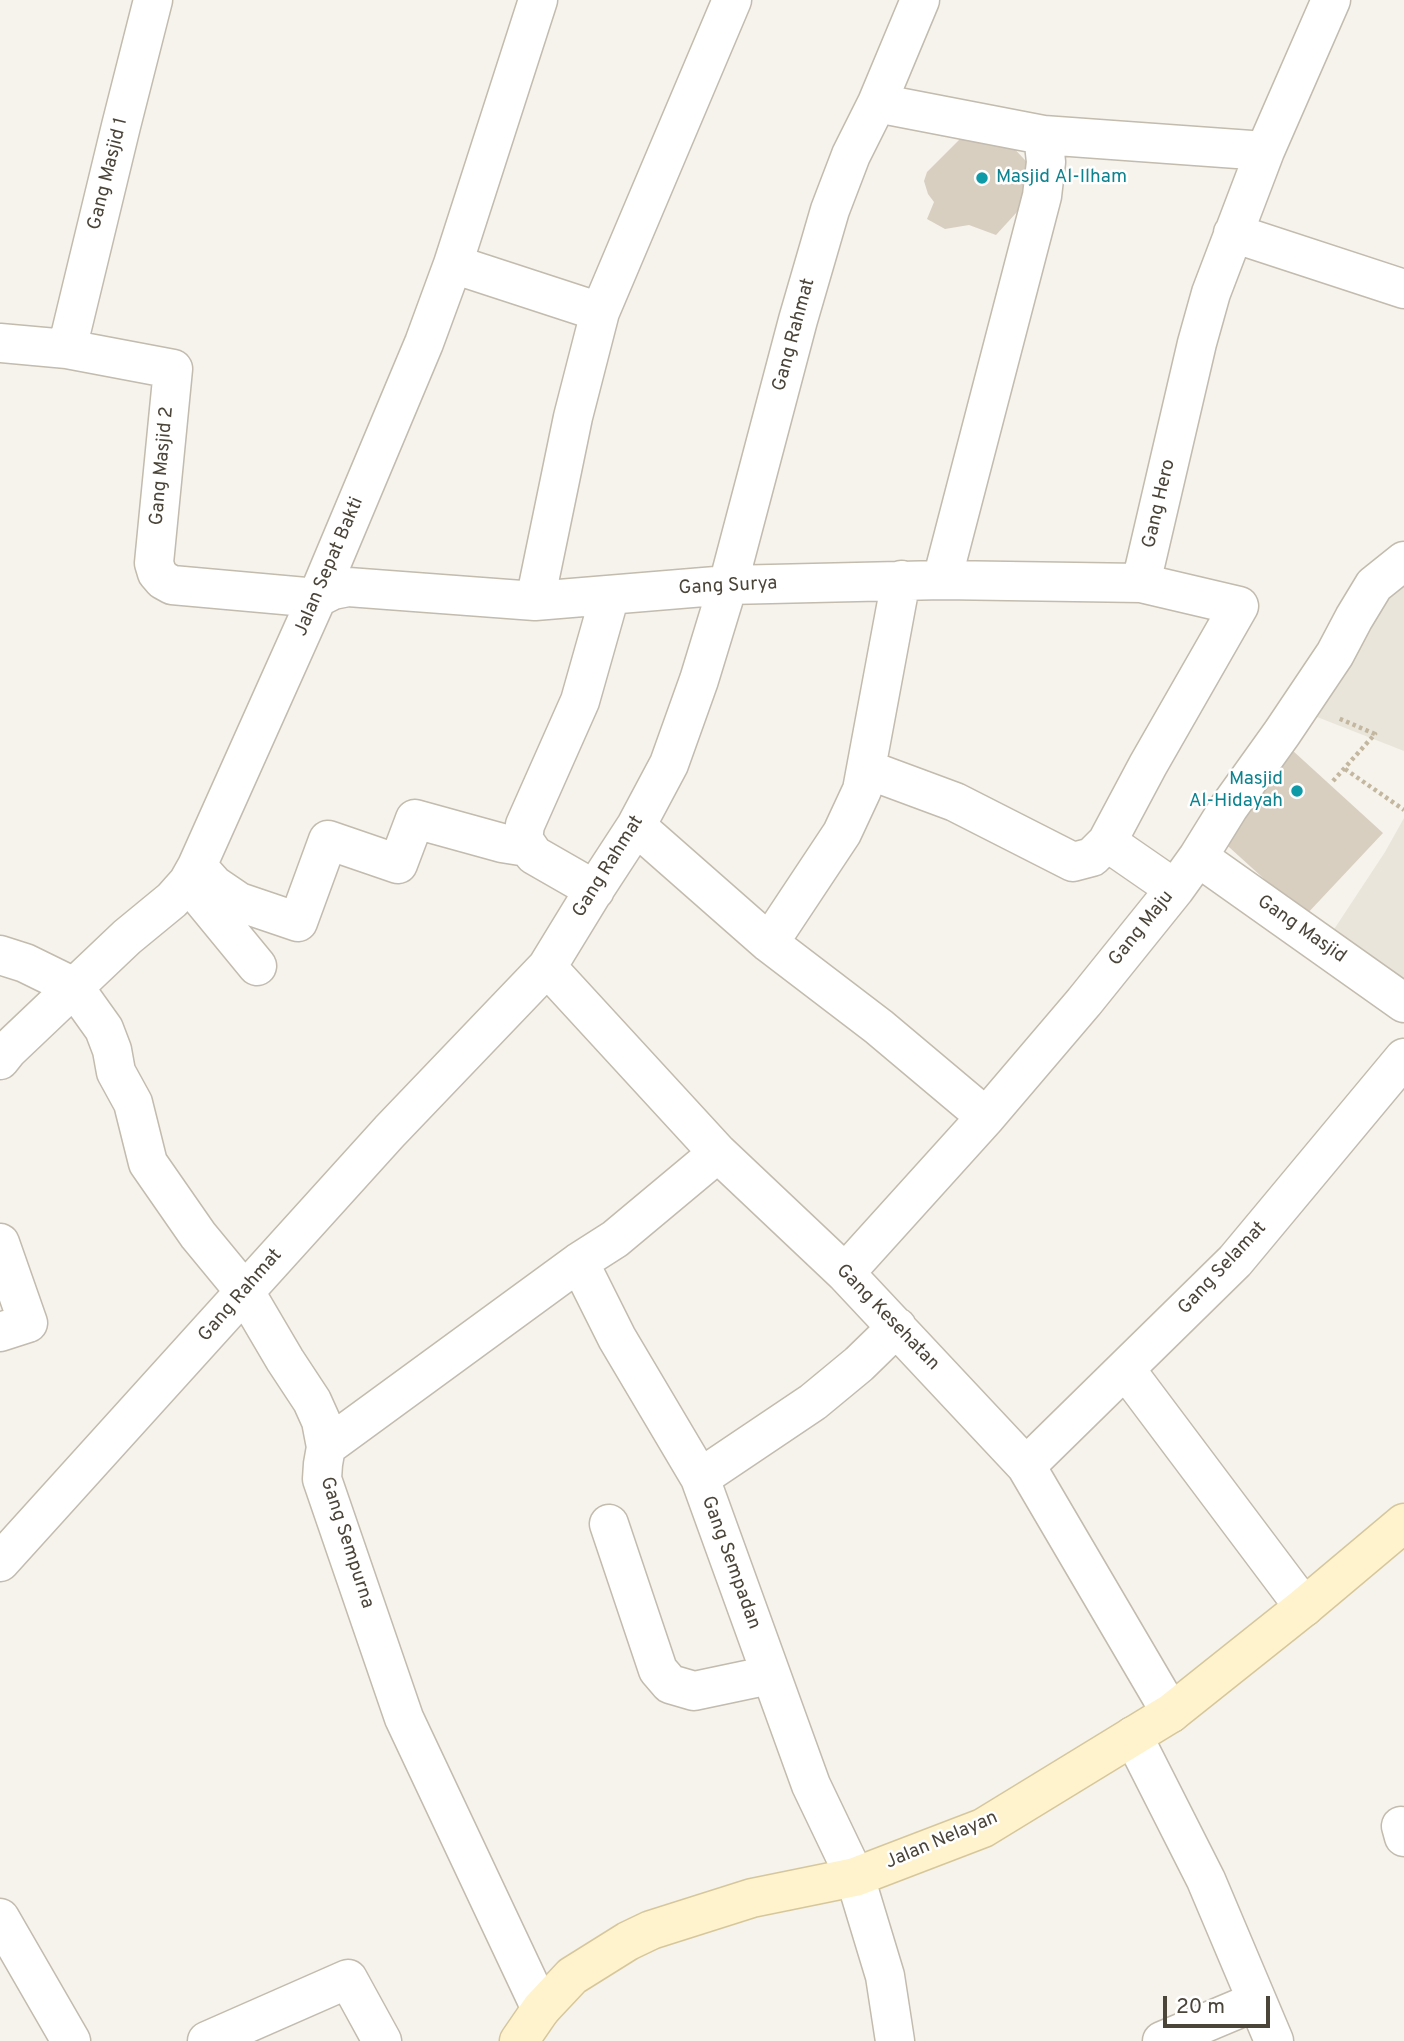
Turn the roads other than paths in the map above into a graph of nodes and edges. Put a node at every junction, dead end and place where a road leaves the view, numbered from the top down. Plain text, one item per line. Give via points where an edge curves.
1 (153, 0) edge
2 (538, 0) edge
3 (732, 0) edge
4 (920, 0) edge
5 (1331, 0) edge
6 (877, 103) junction
7 (1043, 135) junction
8 (1265, 151) junction
9 (1233, 233) junction
10 (453, 264) junction
11 (1404, 289) edge
12 (600, 312) junction
13 (0, 343) edge
14 (67, 349) junction
15 (1404, 561) edge
16 (942, 579) junction
17 (901, 580) junction
18 (1141, 583) junction
19 (728, 585) junction
20 (610, 595) junction
21 (317, 598) junction
22 (534, 601) junction
23 (866, 769) junction
24 (636, 826) junction
25 (1107, 842) junction
26 (527, 847) junction
27 (1198, 857) junction
28 (192, 874) junction
29 (1175, 889) junction
30 (594, 890) junction
31 (769, 943) junction
32 (0, 955) edge
33 (257, 967) dead end
34 (547, 967) junction
35 (74, 987) junction
36 (1404, 1003) edge
37 (1404, 1058) edge
38 (0, 1060) edge
39 (986, 1117) junction
40 (718, 1153) junction
41 (0, 1244) edge
42 (579, 1262) junction
43 (845, 1273) junction
44 (245, 1292) junction
45 (897, 1327) junction
46 (0, 1332) edge
47 (1126, 1370) junction
48 (326, 1447) junction
49 (1026, 1466) junction
50 (700, 1478) junction
51 (1404, 1523) edge
52 (609, 1524) dead end
53 (0, 1562) edge
54 (1304, 1607) junction
55 (770, 1675) junction
56 (1171, 1713) junction
57 (1133, 1736) junction
58 (855, 1877) junction
59 (0, 1919) edge
60 (1257, 2001) junction
61 (541, 2009) junction
62 (71, 2041) edge
63 (207, 2041) edge
64 (382, 2041) edge
65 (519, 2041) edge
66 (895, 2041) edge
67 (1162, 2041) edge
68 (1274, 2041) edge

1 - 14 street, Gang Masjid 1
2 - 10 street, Jalan Sepat Bakti
3 - 12 street
4 - 6 street, Gang Rahmat
5 - 8 street, Gang Hero
6 - 7 street
6 - 19 street, Gang Rahmat via 830,210
7 - 8 street
7 - 16 street via 1042,196
8 - 9 street, Gang Hero
9 - 11 street
9 - 18 street, Gang Hero via 1197,343
10 - 12 street
10 - 21 street, Jalan Sepat Bakti
12 - 22 street
13 - 14 street, Gang Masjid 2
14 - 21 street, Gang Masjid 2 via 173,369 154,563 163,580 182,586
15 - 27 street, Gang Maju via 1374,585 1335,654
16 - 17 street, Gang Surya
16 - 18 street, Gang Surya
17 - 19 street, Gang Surya
17 - 23 street
18 - 25 street via 1239,606
19 - 20 street, Gang Surya
19 - 24 street, Gang Rahmat via 669,764
20 - 22 street, Gang Surya
20 - 26 street via 580,701 525,825
21 - 22 street, Gang Surya via 348,587
21 - 28 street, Jalan Sepat Bakti
23 - 25 street via 956,802 1073,862 1092,857
23 - 31 street via 862,790 842,833
24 - 30 street, Gang Rahmat
24 - 31 street
25 - 29 street
26 - 28 street via 415,819 398,864 328,840 298,922 239,902
26 - 30 street
27 - 29 street, Gang Maju
27 - 36 street, Gang Masjid
28 - 33 street
28 - 35 street, Jalan Sepat Bakti via 172,900
29 - 39 street, Gang Maju
30 - 34 street, Gang Rahmat
31 - 39 street
32 - 35 street
34 - 40 street, Gang Kesehatan
34 - 44 street, Gang Rahmat
35 - 38 street, Jalan Sepat Bakti
35 - 44 street, Gang Sempurna via 104,1029 116,1072 133,1103 148,1163 198,1236
37 - 47 street, Gang Selamat via 1235,1261
39 - 43 street, Gang Maju
40 - 42 street via 615,1239
40 - 43 street, Gang Kesehatan
41 - 46 street via 27,1323
42 - 48 street
42 - 50 street, Gang Sempadan via 617,1338
43 - 45 street, Gang Kesehatan
44 - 48 street, Gang Sempurna via 312,1401
44 - 53 street, Gang Rahmat
45 - 49 street, Gang Kesehatan
45 - 50 street via 813,1402
47 - 49 street, Gang Selamat
47 - 54 street
48 - 61 street, Gang Sempurna via 323,1479 404,1718
49 - 56 street, Gang Kesehatan
50 - 55 street, Gang Sempadan
51 - 54 main road, Jalan Nelayan
52 - 55 street via 658,1670 670,1684 694,1691
54 - 56 main road, Jalan Nelayan
55 - 58 street, Gang Sempadan via 811,1785
56 - 57 main road, Jalan Nelayan
57 - 58 main road, Jalan Nelayan via 983,1828
57 - 60 street via 1206,1880
58 - 61 main road, Jalan Nelayan via 752,1898 651,1930 572,1976
58 - 66 street, Gang Sempadan via 885,1976
59 - 62 street
60 - 67 street
60 - 68 street
61 - 65 main road, Jalan Nelayan
63 - 64 street via 348,1979

